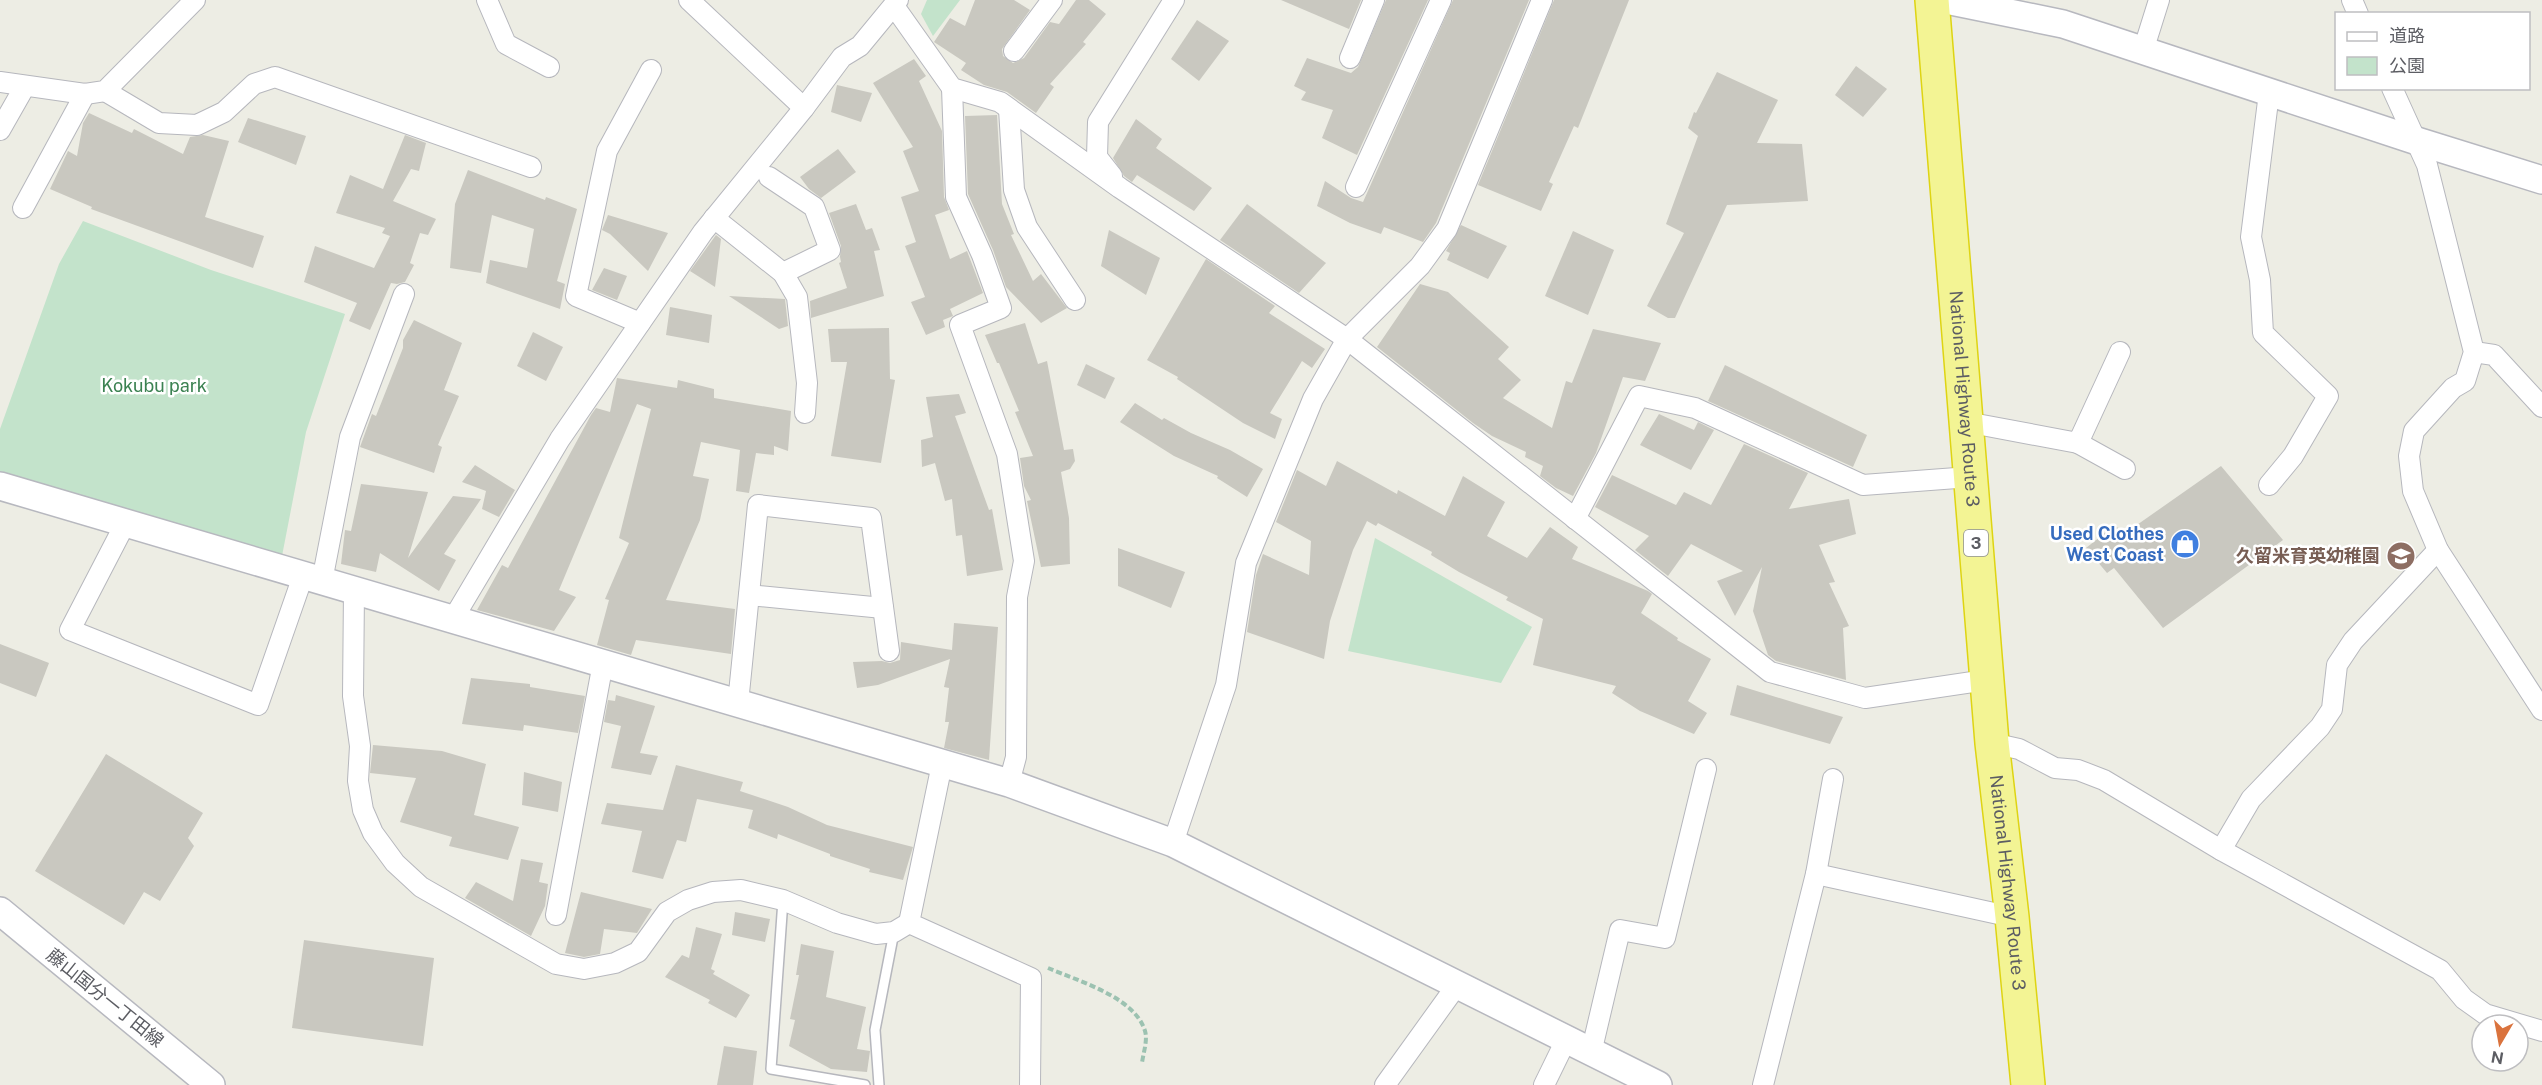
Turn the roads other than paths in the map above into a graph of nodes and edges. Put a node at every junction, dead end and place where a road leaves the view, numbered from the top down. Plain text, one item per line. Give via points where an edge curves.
1 (195, 0) edge
2 (487, 0) edge
3 (689, 0) edge
4 (1052, 0) edge
5 (1174, 0) edge
6 (1374, 0) edge
7 (1441, 0) edge
8 (1542, 0) edge
9 (1932, 0) edge
10 (1946, 0) edge
11 (2159, 0) edge
12 (896, 3) edge
13 (1014, 51) dead end
14 (2143, 51) junction
15 (1350, 58) dead end
16 (549, 67) dead end
17 (651, 70) dead end
18 (0, 82) edge
19 (25, 86) junction
20 (952, 88) junction
21 (2393, 90) edge
22 (105, 91) junction
23 (2269, 93) junction
24 (85, 94) junction
25 (804, 108) junction
26 (1009, 109) junction
27 (0, 130) edge
28 (2417, 141) junction
29 (531, 167) dead end
30 (770, 177) dead end
31 (2542, 180) edge
32 (1356, 187) dead end
33 (1120, 188) junction
34 (23, 208) dead end
35 (714, 218) junction
36 (783, 273) junction
37 (405, 294) dead end
38 (1075, 300) dead end
39 (640, 323) junction
40 (1347, 339) junction
41 (2120, 352) dead end
42 (2474, 352) junction
43 (2542, 407) edge
44 (805, 413) dead end
45 (1966, 422) junction
46 (2078, 443) junction
47 (2125, 469) dead end
48 (1970, 477) junction
49 (2269, 485) dead end
50 (0, 486) edge
51 (1575, 519) junction
52 (125, 524) junction
53 (2438, 550) junction
54 (313, 579) junction
55 (354, 591) junction
56 (749, 595) junction
57 (883, 608) junction
58 (453, 619) junction
59 (889, 651) dead end
60 (603, 663) junction
61 (1986, 680) junction
62 (738, 703) junction
63 (2542, 710) edge
64 (1992, 743) junction
65 (942, 764) junction
66 (1706, 769) dead end
67 (1833, 779) dead end
68 (1009, 783) junction
69 (1173, 843) junction
70 (2221, 850) junction
71 (1816, 874) junction
72 (783, 900) junction
73 (0, 912) edge
74 (556, 915) dead end
75 (2012, 917) junction
76 (902, 928) junction
77 (1457, 985) junction
78 (2542, 1031) edge
79 (1566, 1040) junction
80 (1591, 1053) junction
81 (211, 1085) edge
82 (865, 1085) edge
83 (879, 1085) edge
84 (1030, 1085) edge
85 (1385, 1085) edge
86 (1544, 1085) edge
87 (1658, 1085) edge
88 (1763, 1085) edge
89 (2028, 1085) edge

1 - 22 street
2 - 16 street via 506,44
3 - 25 street
4 - 13 street
5 - 33 street via 1098,122 1097,157
6 - 15 street
7 - 32 street
8 - 40 street via 1447,229 1420,266
9 - 45 highway, National Highway Route 3 / 3
10 - 14 street via 2063,24
11 - 14 street
12 - 20 street
12 - 25 street via 860,46 842,57
14 - 23 street
17 - 39 street via 607,151 576,296
18 - 19 street
19 - 24 street
19 - 27 street
20 - 26 street via 1000,102
20 - 68 street via 956,197 1001,308 960,325 1007,454 1024,561 1017,597 1016,757
21 - 28 street
22 - 24 street
22 - 29 street via 159,123 197,125 224,112 254,84 275,78
23 - 28 street
23 - 49 street via 2251,237 2260,280 2263,333 2328,396 2293,456
24 - 34 street
25 - 35 street
26 - 33 street
26 - 38 street via 1014,190 1027,227
28 - 31 street
28 - 42 street via 2427,165
30 - 36 street via 814,207 830,249
33 - 40 street
35 - 36 street
35 - 39 street
36 - 44 street via 797,297 807,383
37 - 54 street via 351,437
39 - 58 street via 560,439
40 - 51 street
40 - 69 street via 1313,399 1246,563 1226,685
41 - 46 street
42 - 43 street via 2494,355
42 - 53 street via 2465,381 2453,388 2414,431 2409,456 2413,491
45 - 46 street
45 - 48 highway, National Highway Route 3 / 3
46 - 47 street
48 - 51 street via 1863,485 1695,408 1639,396
48 - 61 highway, National Highway Route 3 / 3
50 - 52 street
51 - 61 street via 1770,672 1865,698
52 - 54 street
52 - 54 street via 70,630 258,705
53 - 63 street
53 - 70 street via 2353,641 2337,665 2332,709 2320,727 2251,800
54 - 55 street
55 - 58 street
55 - 72 street via 354,696 363,810 373,833 395,863 421,887 556,964 584,969 615,963 638,952 667,912 688,900 713,892 741,890
56 - 57 street
56 - 57 street via 758,505 871,518
56 - 62 street
57 - 59 street
58 - 60 street
60 - 62 street
60 - 74 street
61 - 64 highway, National Highway Route 3 / 3
62 - 65 street
64 - 70 street via 2019,749 2055,768 2079,770 2104,780
64 - 75 highway, National Highway Route 3 / 3
65 - 68 street
65 - 76 street
66 - 80 street via 1665,938 1620,930
67 - 71 street
68 - 69 street
69 - 77 street
70 - 78 street via 2440,970 2464,999 2485,1014
71 - 75 street
71 - 88 street
72 - 76 street via 837,923 876,934
72 - 82 lane via 771,1069
73 - 81 street, 藤山国分一丁田線
75 - 89 highway, National Highway Route 3 / 3
76 - 83 lane via 875,1030
76 - 84 street via 1031,978
77 - 79 street
77 - 85 street
79 - 80 street
79 - 86 street
80 - 87 street

